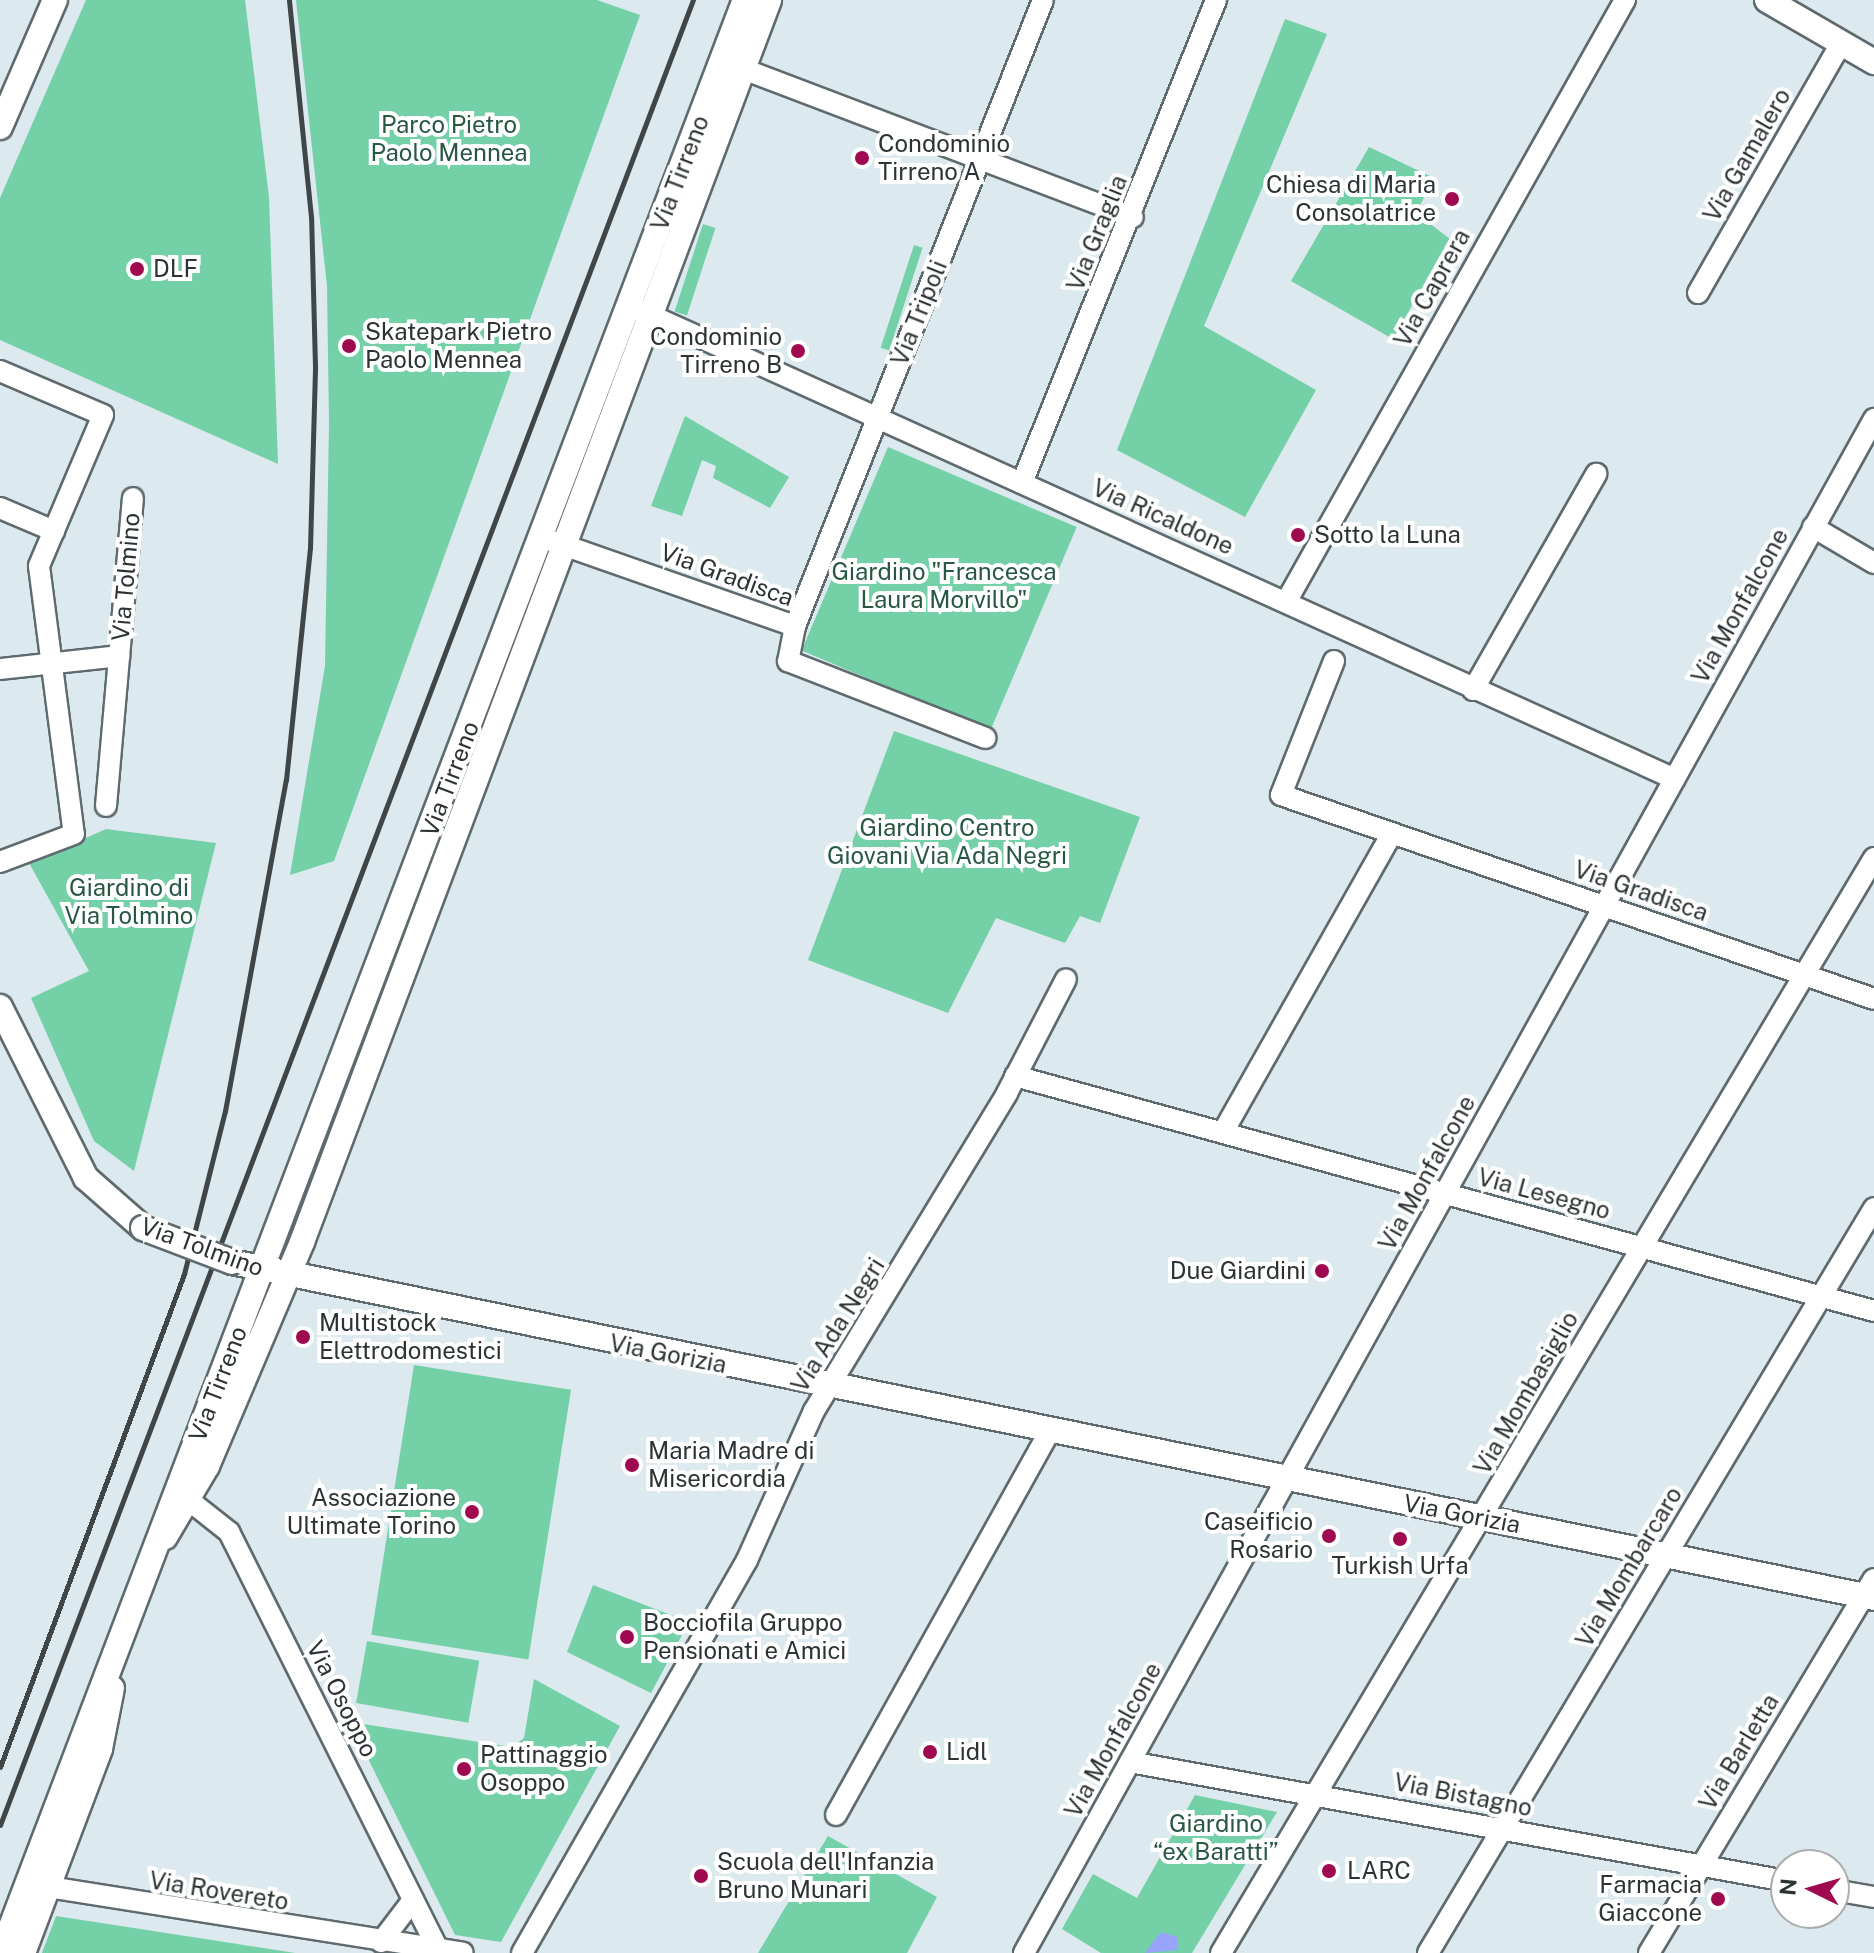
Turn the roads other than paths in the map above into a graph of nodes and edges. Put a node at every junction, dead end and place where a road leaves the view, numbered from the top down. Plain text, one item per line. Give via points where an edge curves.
1 (55, 0) edge
2 (745, 0) edge
3 (769, 0) edge
4 (1043, 0) edge
5 (1216, 0) edge
6 (1625, 0) edge
7 (1770, 1) edge
8 (1841, 43) junction
9 (1874, 62) edge
10 (743, 69) junction
11 (0, 127) edge
12 (980, 160) junction
13 (1133, 217) junction
14 (1698, 293) dead end
15 (640, 311) junction
16 (0, 371) edge
17 (877, 418) junction
18 (1874, 419) edge
19 (1596, 474) dead end
20 (1022, 483) junction
21 (133, 498) dead end
22 (0, 508) edge
23 (1813, 527) junction
24 (54, 531) junction
25 (541, 537) junction
26 (565, 546) junction
27 (1874, 563) edge
28 (1286, 602) junction
29 (795, 626) junction
30 (119, 656) junction
31 (1334, 661) dead end
32 (52, 662) junction
33 (0, 669) edge
34 (1473, 690) junction
35 (986, 738) dead end
36 (1675, 779) junction
37 (106, 806) dead end
38 (1392, 833) junction
39 (1874, 858) edge
40 (0, 862) edge
41 (1605, 906) junction
42 (1805, 975) junction
43 (1066, 979) dead end
44 (1874, 999) edge
45 (0, 1007) edge
46 (1015, 1076) junction
47 (1223, 1132) junction
48 (1445, 1194) junction
49 (1874, 1208) edge
50 (1643, 1247) junction
51 (274, 1274) junction
52 (1822, 1296) junction
53 (1874, 1311) edge
54 (831, 1388) junction
55 (1050, 1431) junction
56 (1287, 1479) junction
57 (183, 1493) junction
58 (1482, 1519) junction
59 (1665, 1555) junction
60 (1871, 1591) edge
61 (1130, 1762) junction
62 (1315, 1794) junction
63 (836, 1815) dead end
64 (1503, 1830) junction
65 (1700, 1865) junction
66 (1770, 1878) edge
67 (38, 1886) junction
68 (1850, 1893) edge
69 (1874, 1897) edge
70 (413, 1900) junction
71 (381, 1942) junction
72 (439, 1952) edge
73 (1, 1953) edge
74 (23, 1953) edge
75 (463, 1953) edge
76 (522, 1953) edge
77 (1024, 1953) edge
78 (1221, 1953) edge
79 (1428, 1953) edge
80 (1649, 1953) edge

1 - 11 street
2 - 15 street, Via Tirreno
3 - 10 street, Via Tirreno
4 - 12 street, Via Tripoli
5 - 13 street, Via Graglia
6 - 28 street, Via Caprera
7 - 8 street
8 - 9 street
8 - 14 street, Via Gamalero
10 - 12 street
10 - 15 street, Via Tirreno
12 - 13 street
12 - 17 street, Via Tripoli
13 - 20 street, Via Graglia
15 - 17 street, Via Ricaldone
15 - 25 street, Via Tirreno
15 - 26 street, Via Tirreno
16 - 24 street via 103,415
17 - 20 street, Via Ricaldone
17 - 29 street, Via Tripoli
18 - 23 street, Via Monfalcone
19 - 34 street
20 - 28 street, Via Ricaldone
21 - 30 street, Via Tolmino
22 - 24 street
23 - 27 street
23 - 36 street, Via Monfalcone
24 - 32 street via 39,566
25 - 26 street, Via Gradisca
25 - 51 street, Via Tirreno
26 - 29 street, Via Gradisca
26 - 51 street, Via Tirreno
28 - 34 street, Via Ricaldone
29 - 35 street, Via Gradisca via 788,661
30 - 32 street, Via Tolmino
30 - 37 street, Via Tolmino
31 - 38 street, Via Gradisca via 1281,795
32 - 33 street, Via Tolmino
32 - 40 street via 74,834
34 - 36 street, Via Ricaldone
36 - 41 street, Via Monfalcone
38 - 41 street, Via Gradisca
38 - 47 street
39 - 42 street, Via Mombasiglio
41 - 42 street, Via Gradisca
41 - 48 street, Via Monfalcone
42 - 44 street, Via Gradisca
42 - 50 street, Via Mombasiglio
43 - 46 street, Via Ada Negri
45 - 51 street, Via Tolmino, bridge via 86,1178 143,1228
46 - 47 street, Via Lesegno
46 - 54 street, Via Ada Negri
47 - 48 street, Via Lesegno
48 - 50 street, Via Lesegno
48 - 56 street, Via Monfalcone
49 - 52 street, Via Mombarcaro
50 - 52 street, Via Lesegno
50 - 58 street, Via Mombasiglio
51 - 54 street, Via Gorizia
51 - 57 street, Via Tirreno
52 - 53 street, Via Lesegno
52 - 59 street, Via Mombarcaro
54 - 55 street, Via Gorizia
54 - 76 street, Via Ada Negri via 747,1560
55 - 56 street, Via Gorizia
55 - 63 street
56 - 58 street, Via Gorizia
56 - 61 street, Via Monfalcone
57 - 67 street, Via Tirreno via 116,1653
57 - 70 street, Via Osoppo via 229,1532
58 - 59 street, Via Gorizia
58 - 62 street, Via Mombasiglio
59 - 60 street, Via Gorizia
59 - 64 street, Via Mombarcaro
60 - 65 street, Via Barletta
61 - 62 street, Via Bistagno
61 - 77 street, Via Monfalcone
62 - 64 street, Via Bistagno
62 - 78 street, Via Mombasiglio
64 - 65 street, Via Bistagno
64 - 79 street, Via Mombarcaro
65 - 66 street, Via Bistagno
65 - 80 street, Via Barletta
67 - 71 street, Via Rovereto
67 - 73 street, Via Tirreno
67 - 74 street, Via Tirreno
68 - 69 street
70 - 71 street
70 - 72 street, Via Osoppo
71 - 72 street, Via Rovereto
72 - 75 street, Via Rovereto

